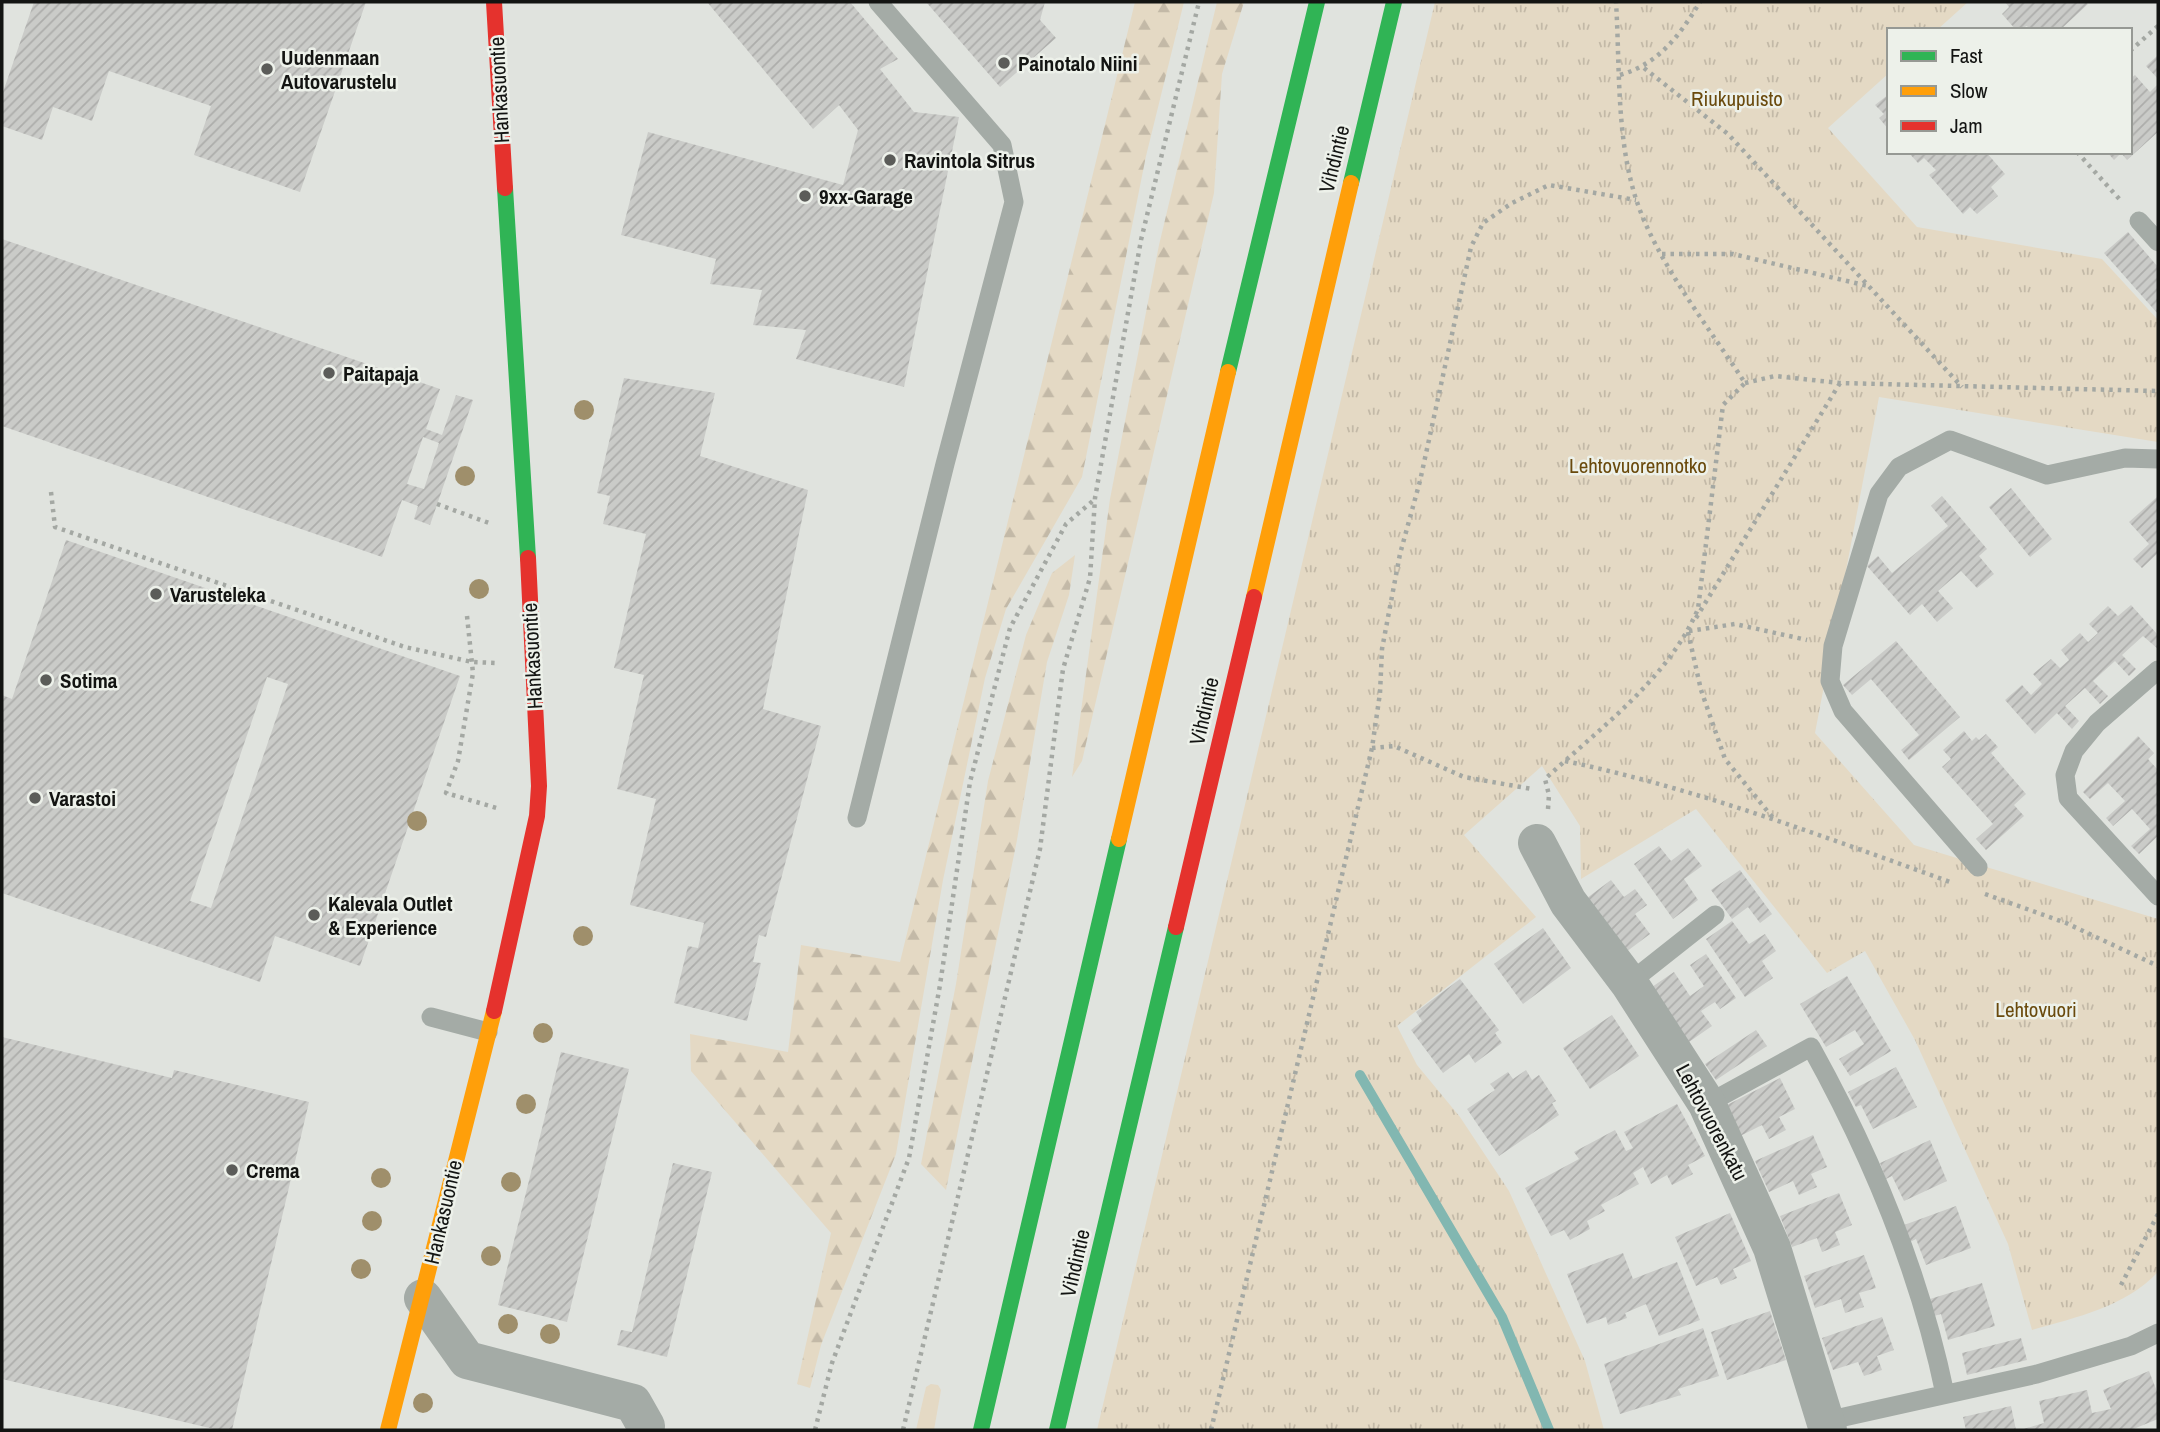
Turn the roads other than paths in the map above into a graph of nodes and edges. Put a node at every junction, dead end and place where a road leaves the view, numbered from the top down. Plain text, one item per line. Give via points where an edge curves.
1 (494, 2) edge
2 (878, 2) edge
3 (1317, 2) edge
4 (1394, 2) edge
5 (2139, 221) road end
6 (2158, 242) edge
7 (2158, 459) edge
8 (2158, 670) edge
9 (857, 818) dead end
10 (1537, 843) dead end
11 (1978, 867) dead end
12 (2158, 896) edge
13 (1715, 915) dead end
14 (1629, 983) junction
15 (431, 1017) dead end
16 (488, 1032) junction
17 (1707, 1104) junction
18 (423, 1298) junction
19 (2158, 1333) edge
20 (1945, 1394) junction
21 (1827, 1426) edge
22 (388, 1430) edge
23 (645, 1430) edge
24 (981, 1430) edge
25 (1057, 1430) edge

1 - 16 main road, Hankasuontie via 539,786 524,881
2 - 9 lane via 1002,145 1014,202
3 - 24 main road
4 - 25 main road, Vihdintie
5 - 6 lane
7 - 11 lane via 2125,458 2047,475 1950,440 1899,467 1879,494 1833,646 1830,681 1843,711
8 - 12 lane via 2097,723 2074,751 2065,775 2068,798
10 - 14 street, Lehtovuorenkatu via 1568,902
13 - 14 lane
14 - 17 street, Lehtovuorenkatu
15 - 16 lane
16 - 18 main road, Hankasuontie
17 - 20 lane via 1811,1047 1879,1184 1935,1345
17 - 21 street, Lehtovuorenkatu via 1772,1248
18 - 22 main road, Hankasuontie
18 - 23 street via 467,1360 633,1403
19 - 20 lane via 2131,1346 2037,1374
20 - 21 lane

